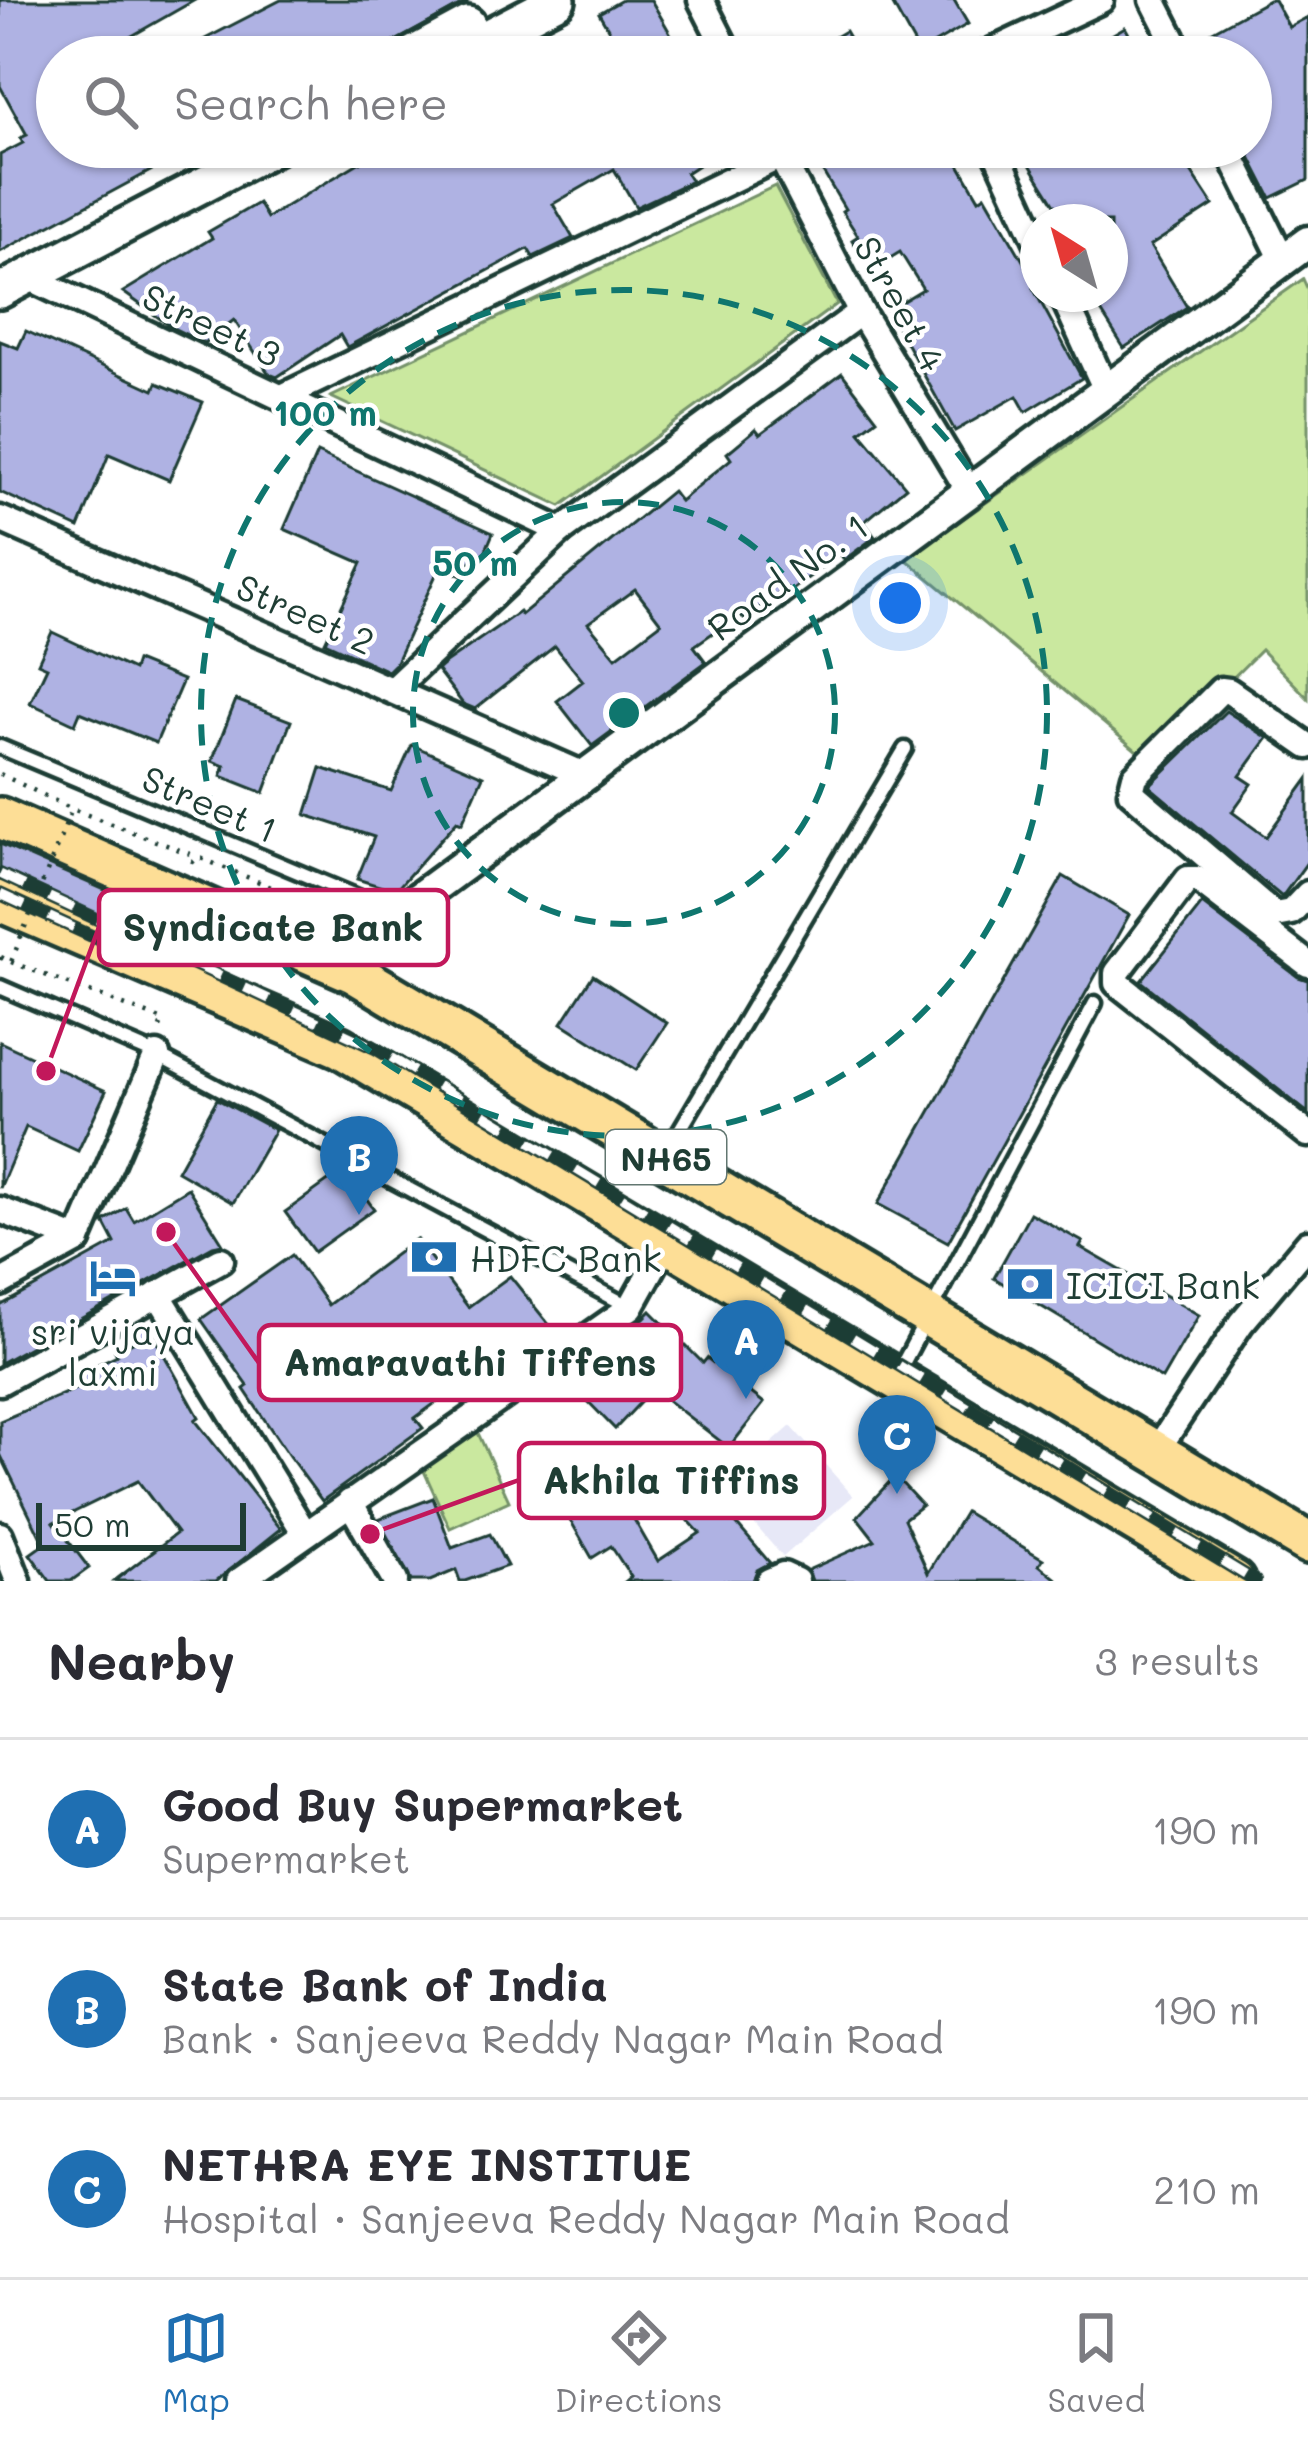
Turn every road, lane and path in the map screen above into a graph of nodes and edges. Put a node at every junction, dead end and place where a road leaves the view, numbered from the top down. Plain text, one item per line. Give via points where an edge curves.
1 (514, 0) edge
2 (558, 0) edge
3 (700, 0) edge
4 (1101, 0) edge
5 (1153, 0) edge
6 (446, 36) edge
7 (489, 36) edge
8 (719, 36) edge
9 (1025, 36) edge
10 (1171, 36) edge
11 (201, 168) edge
12 (233, 168) edge
13 (749, 168) edge
14 (794, 168) edge
15 (1004, 168) edge
16 (1241, 168) edge
17 (1020, 204) edge
18 (1296, 251) edge
19 (9, 280) edge
20 (862, 312) junction
21 (1070, 312) edge
22 (1106, 390) junction
23 (282, 397) junction
24 (969, 491) junction
25 (0, 519) edge
26 (561, 531) junction
27 (392, 690) junction
28 (1308, 746) edge
29 (0, 747) edge
30 (905, 749) dead end
31 (582, 774) junction
32 (0, 778) edge
33 (72, 808) junction
34 (0, 818) edge
35 (198, 857) junction
36 (1308, 894) edge
37 (0, 901) edge
38 (390, 923) junction
39 (0, 959) edge
40 (11, 962) junction
41 (1308, 964) edge
42 (355, 973) junction
43 (0, 987) edge
44 (1094, 1004) dead end
45 (164, 1020) dead end
46 (157, 1055) junction
47 (1308, 1134) edge
48 (664, 1156) junction
49 (0, 1210) edge
50 (78, 1240) junction
51 (1308, 1243) edge
52 (666, 1244) junction
53 (221, 1260) dead end
54 (0, 1283) edge
55 (158, 1294) junction
56 (632, 1307) junction
57 (926, 1318) junction
58 (895, 1379) junction
59 (0, 1382) edge
60 (1155, 1453) junction
61 (350, 1502) junction
62 (304, 1532) junction
63 (0, 1535) edge
64 (1308, 1543) edge
65 (243, 1580) edge
66 (18, 1581) edge
67 (395, 1581) edge
68 (769, 1581) edge
69 (796, 1581) edge
70 (1234, 1581) edge

1 - 6 main road
2 - 7 main road
3 - 8 street
4 - 9 street
5 - 10 street
11 - 19 main road
12 - 19 main road
13 - 23 street
14 - 20 street, Street 4
15 - 17 street
16 - 18 street
18 - 22 street, Road No. 1
19 - 23 street, Street 3
20 - 24 street, Street 4
20 - 26 street
21 - 22 street
22 - 24 street, Road No. 1
23 - 26 street, Street 3
24 - 31 street, Road No. 1
25 - 27 street, Street 2
26 - 27 street
27 - 31 street, Street 2
28 - 36 street via 1225,689 1135,776 1131,792 1275,915 1292,912
29 - 38 lane, Street 1
30 - 48 lane
31 - 38 street, Road No. 1
32 - 33 path
32 - 35 path via 191,864
33 - 35 path
33 - 40 path, bridge
34 - 42 highway, NH65
35 - 38 path
37 - 52 highway, NH65 via 340,1047
38 - 42 street, Road No. 1
39 - 40 path, bridge
40 - 45 path
41 - 47 street via 1188,879 1117,983
42 - 48 highway, NH65
43 - 46 lane
44 - 57 lane
46 - 50 street
46 - 56 lane
48 - 57 highway, NH65
49 - 50 street
50 - 54 street
51 - 60 street via 1241,1323
52 - 56 street
52 - 58 highway, NH65
53 - 55 street
55 - 59 street
55 - 62 street
56 - 61 street
57 - 58 lane
57 - 60 highway, NH65
58 - 70 highway, NH65
60 - 64 highway, NH65
61 - 62 street
61 - 67 street
62 - 65 street
63 - 66 street
68 - 69 street

